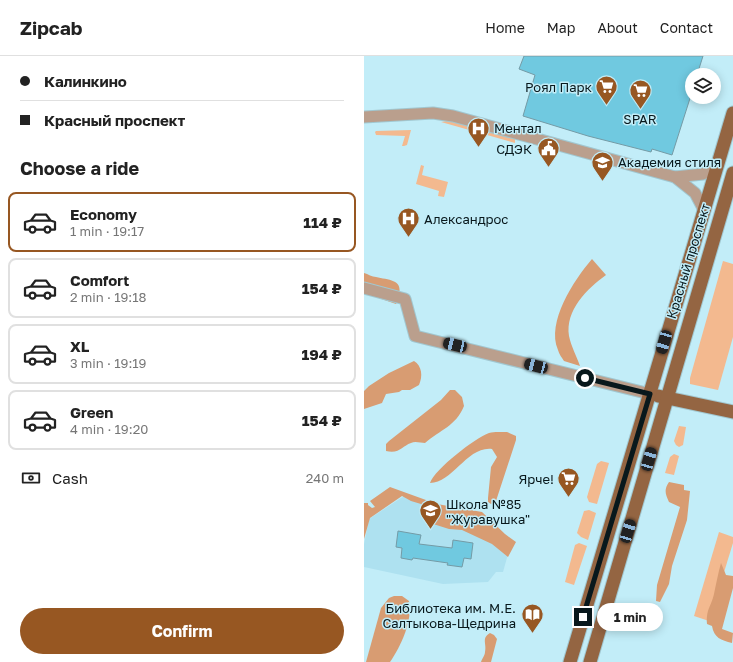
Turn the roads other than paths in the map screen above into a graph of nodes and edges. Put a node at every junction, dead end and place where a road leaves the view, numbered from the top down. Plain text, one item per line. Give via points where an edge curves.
1 (733, 113) edge
2 (364, 117) edge
3 (718, 164) junction
4 (733, 173) edge
5 (675, 176) junction
6 (704, 210) junction
7 (681, 282) junction
8 (699, 286) junction
9 (364, 288) edge
10 (650, 394) junction
11 (667, 398) junction
12 (733, 412) edge
13 (570, 662) edge
14 (590, 662) edge

1 - 3 main road, Красный проспект
2 - 5 street via 433,113 453,116
3 - 5 street via 703,174
3 - 6 main road, Красный проспект
4 - 8 main road, Красный проспект
5 - 6 street via 695,193
6 - 7 main road, Красный проспект
7 - 8 main road
7 - 10 main road, Красный проспект
8 - 11 main road, Красный проспект
9 - 10 street via 405,299 415,336
10 - 11 main road
10 - 13 main road, Красный проспект
11 - 12 main road
11 - 14 main road, Красный проспект

